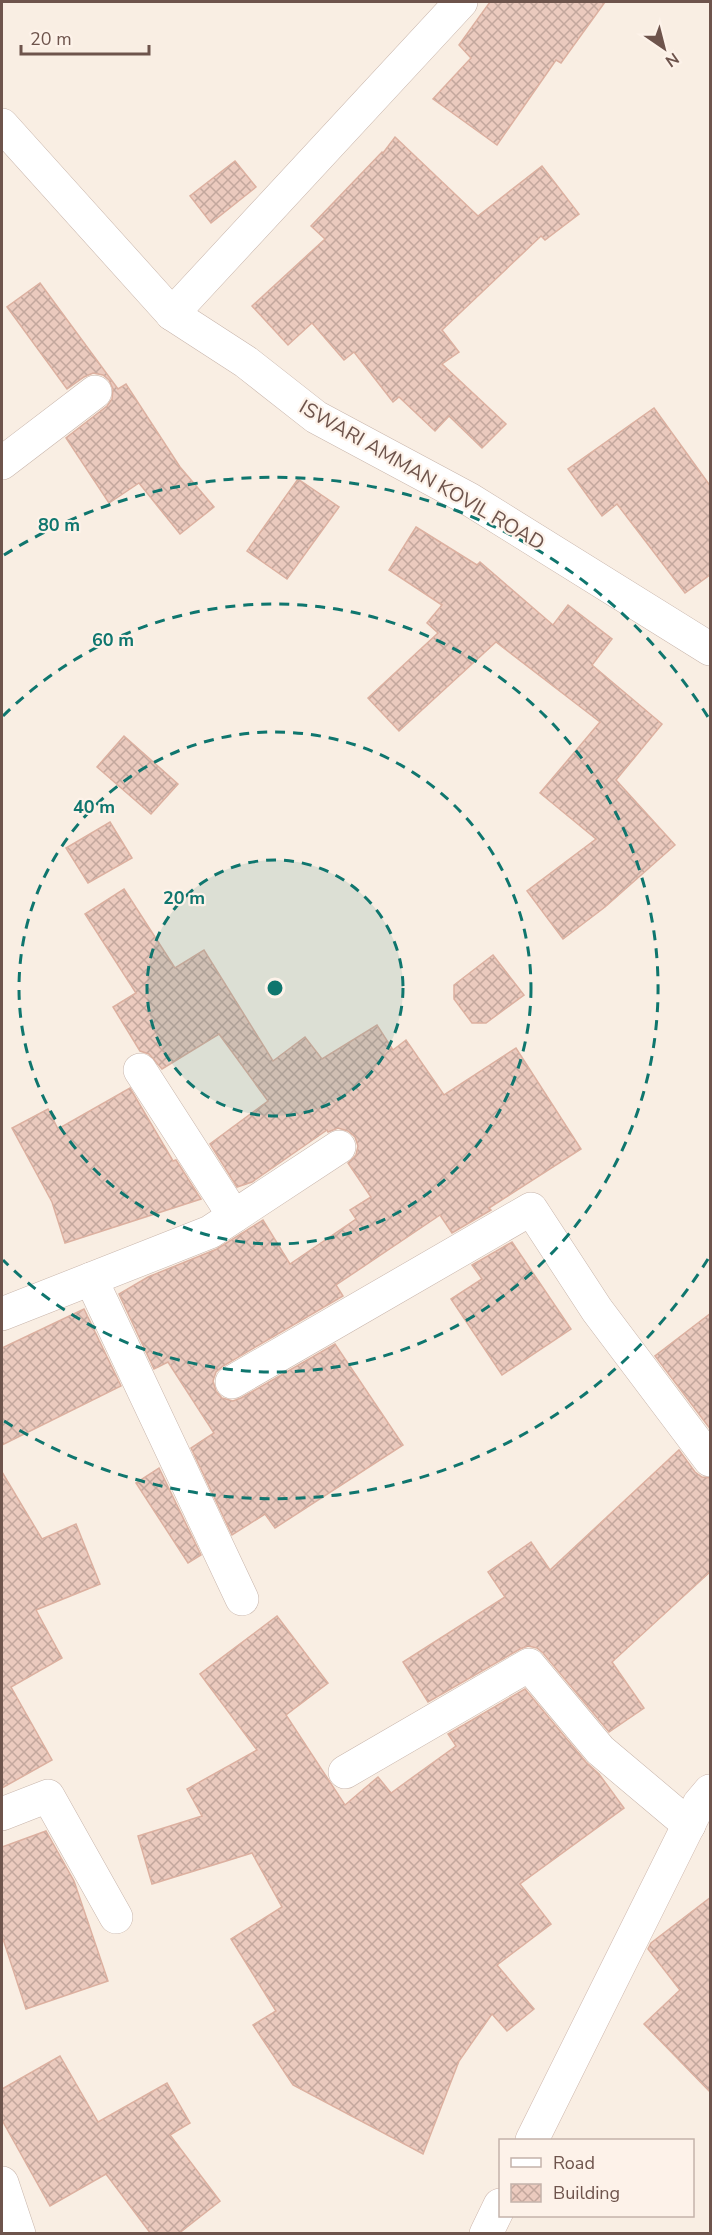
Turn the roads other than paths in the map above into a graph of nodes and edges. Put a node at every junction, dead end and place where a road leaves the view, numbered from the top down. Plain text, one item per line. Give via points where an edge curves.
1 (461, 2) edge
2 (2, 124) edge
3 (172, 314) junction
4 (94, 393) dead end
5 (2, 463) edge
6 (711, 649) edge
7 (140, 1070) dead end
8 (339, 1147) dead end
9 (234, 1216) junction
10 (91, 1279) junction
11 (2, 1314) edge
12 (232, 1382) dead end
13 (711, 1460) edge
14 (242, 1599) dead end
15 (345, 1772) dead end
16 (711, 1791) edge
17 (2, 1814) edge
18 (689, 1825) junction
19 (116, 1917) dead end
20 (532, 2139) edge
21 (2, 2183) edge
22 (499, 2209) edge
23 (19, 2234) edge
24 (486, 2234) edge

1 - 3 street
2 - 3 street, ISWARI AMMAN KOVIL ROAD
3 - 6 street, ISWARI AMMAN KOVIL ROAD via 246,362 316,417 469,500
4 - 5 street
7 - 9 street
8 - 9 street
9 - 10 street via 210,1232
10 - 11 street
10 - 14 street
12 - 13 street via 531,1209 597,1310
15 - 18 street via 529,1665 600,1750
16 - 18 street via 699,1804
17 - 19 street via 48,1796
18 - 20 street
21 - 23 street
22 - 24 street

